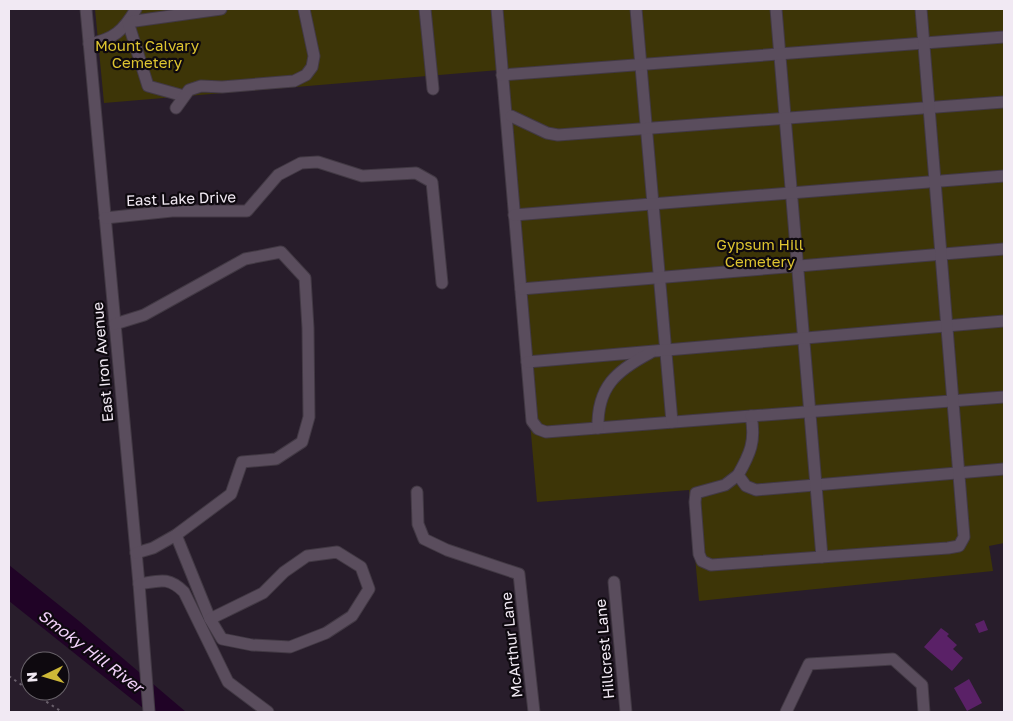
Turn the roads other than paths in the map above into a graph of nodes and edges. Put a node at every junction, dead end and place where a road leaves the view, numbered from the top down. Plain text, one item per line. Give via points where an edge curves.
1 (86, 9) edge
2 (136, 9) edge
3 (221, 9) edge
4 (304, 9) edge
5 (425, 9) edge
6 (497, 9) edge
7 (636, 9) edge
8 (776, 9) edge
9 (921, 9) edge
10 (128, 22) junction
11 (1004, 37) edge
12 (924, 43) junction
13 (89, 44) junction
14 (780, 54) junction
15 (641, 64) junction
16 (502, 75) junction
17 (433, 89) dead end
18 (184, 96) junction
19 (1004, 102) edge
20 (176, 108) dead end
21 (929, 108) junction
22 (512, 116) dead end
23 (786, 118) junction
24 (646, 129) junction
25 (1004, 176) edge
26 (935, 181) junction
27 (792, 193) junction
28 (653, 204) junction
29 (514, 216) junction
30 (105, 218) junction
31 (1004, 249) edge
32 (941, 254) junction
33 (798, 266) junction
34 (659, 277) junction
35 (442, 283) dead end
36 (521, 289) junction
37 (1004, 322) edge
38 (115, 324) junction
39 (947, 326) junction
40 (804, 338) junction
41 (661, 349) junction
42 (527, 362) junction
43 (1004, 397) edge
44 (953, 401) junction
45 (810, 412) junction
46 (751, 416) junction
47 (672, 422) junction
48 (598, 428) junction
49 (1004, 470) edge
50 (959, 473) junction
51 (738, 475) junction
52 (816, 485) junction
53 (417, 492) dead end
54 (176, 535) junction
55 (136, 553) junction
56 (822, 557) junction
57 (614, 582) dead end
58 (139, 584) junction
59 (210, 619) junction
60 (149, 712) edge
61 (268, 712) edge
62 (534, 712) edge
63 (626, 712) edge
64 (786, 712) edge
65 (924, 712) edge

1 - 13 street, East Iron Avenue
2 - 10 street
3 - 10 street
4 - 18 street via 314,56 306,75 294,81 201,86 189,90
5 - 17 street
6 - 16 street
7 - 15 street
8 - 14 street
9 - 12 street
10 - 13 street via 117,34
10 - 18 street via 148,86
11 - 12 street
12 - 14 street
12 - 21 street
13 - 30 street, East Iron Avenue
14 - 15 street
14 - 23 street
15 - 16 street
15 - 24 street
16 - 29 street
18 - 20 street
19 - 21 street
21 - 23 street
21 - 26 street
22 - 24 street via 546,133 558,135
23 - 24 street
23 - 27 street
24 - 28 street
25 - 26 street
26 - 27 street
26 - 32 street
27 - 28 street
27 - 33 street
28 - 29 street
28 - 34 street
29 - 36 street
30 - 35 street, East Lake Drive via 172,211 247,211 278,175 301,163 318,162 362,176 416,172 432,182
30 - 38 street, East Iron Avenue
31 - 32 street
32 - 33 street
32 - 39 street
33 - 34 street
33 - 40 street
34 - 36 street
34 - 41 street
36 - 42 street
37 - 39 street
38 - 54 street via 144,315 244,258 281,252 305,278 309,417 302,442 276,459 242,462 231,494
38 - 55 street, East Iron Avenue
39 - 40 street
39 - 44 street
40 - 41 street
40 - 45 street
41 - 42 street
41 - 47 street
41 - 48 street via 624,367 610,381 601,400
42 - 48 street via 532,421 538,429 546,432
43 - 44 street
44 - 45 street
44 - 50 street
45 - 46 street
45 - 52 street
46 - 47 street
46 - 51 street via 753,440
47 - 48 street
49 - 50 street
50 - 52 street
50 - 56 street via 964,538 959,546
51 - 52 street via 746,486 756,490
51 - 56 street via 725,486 696,493 702,561 722,565
52 - 56 street
53 - 62 street, McArthur Lane via 418,524 424,539 519,574
54 - 55 street via 154,548
54 - 59 street
55 - 58 street, East Iron Avenue
57 - 63 street, Hillcrest Lane
58 - 60 street, East Iron Avenue
58 - 61 street via 166,580 176,584 184,592 228,682
59 - 59 street via 263,593 306,556 338,552 361,567 368,589 352,616 326,633 290,647 222,639
64 - 65 street via 809,664 893,659 922,685

